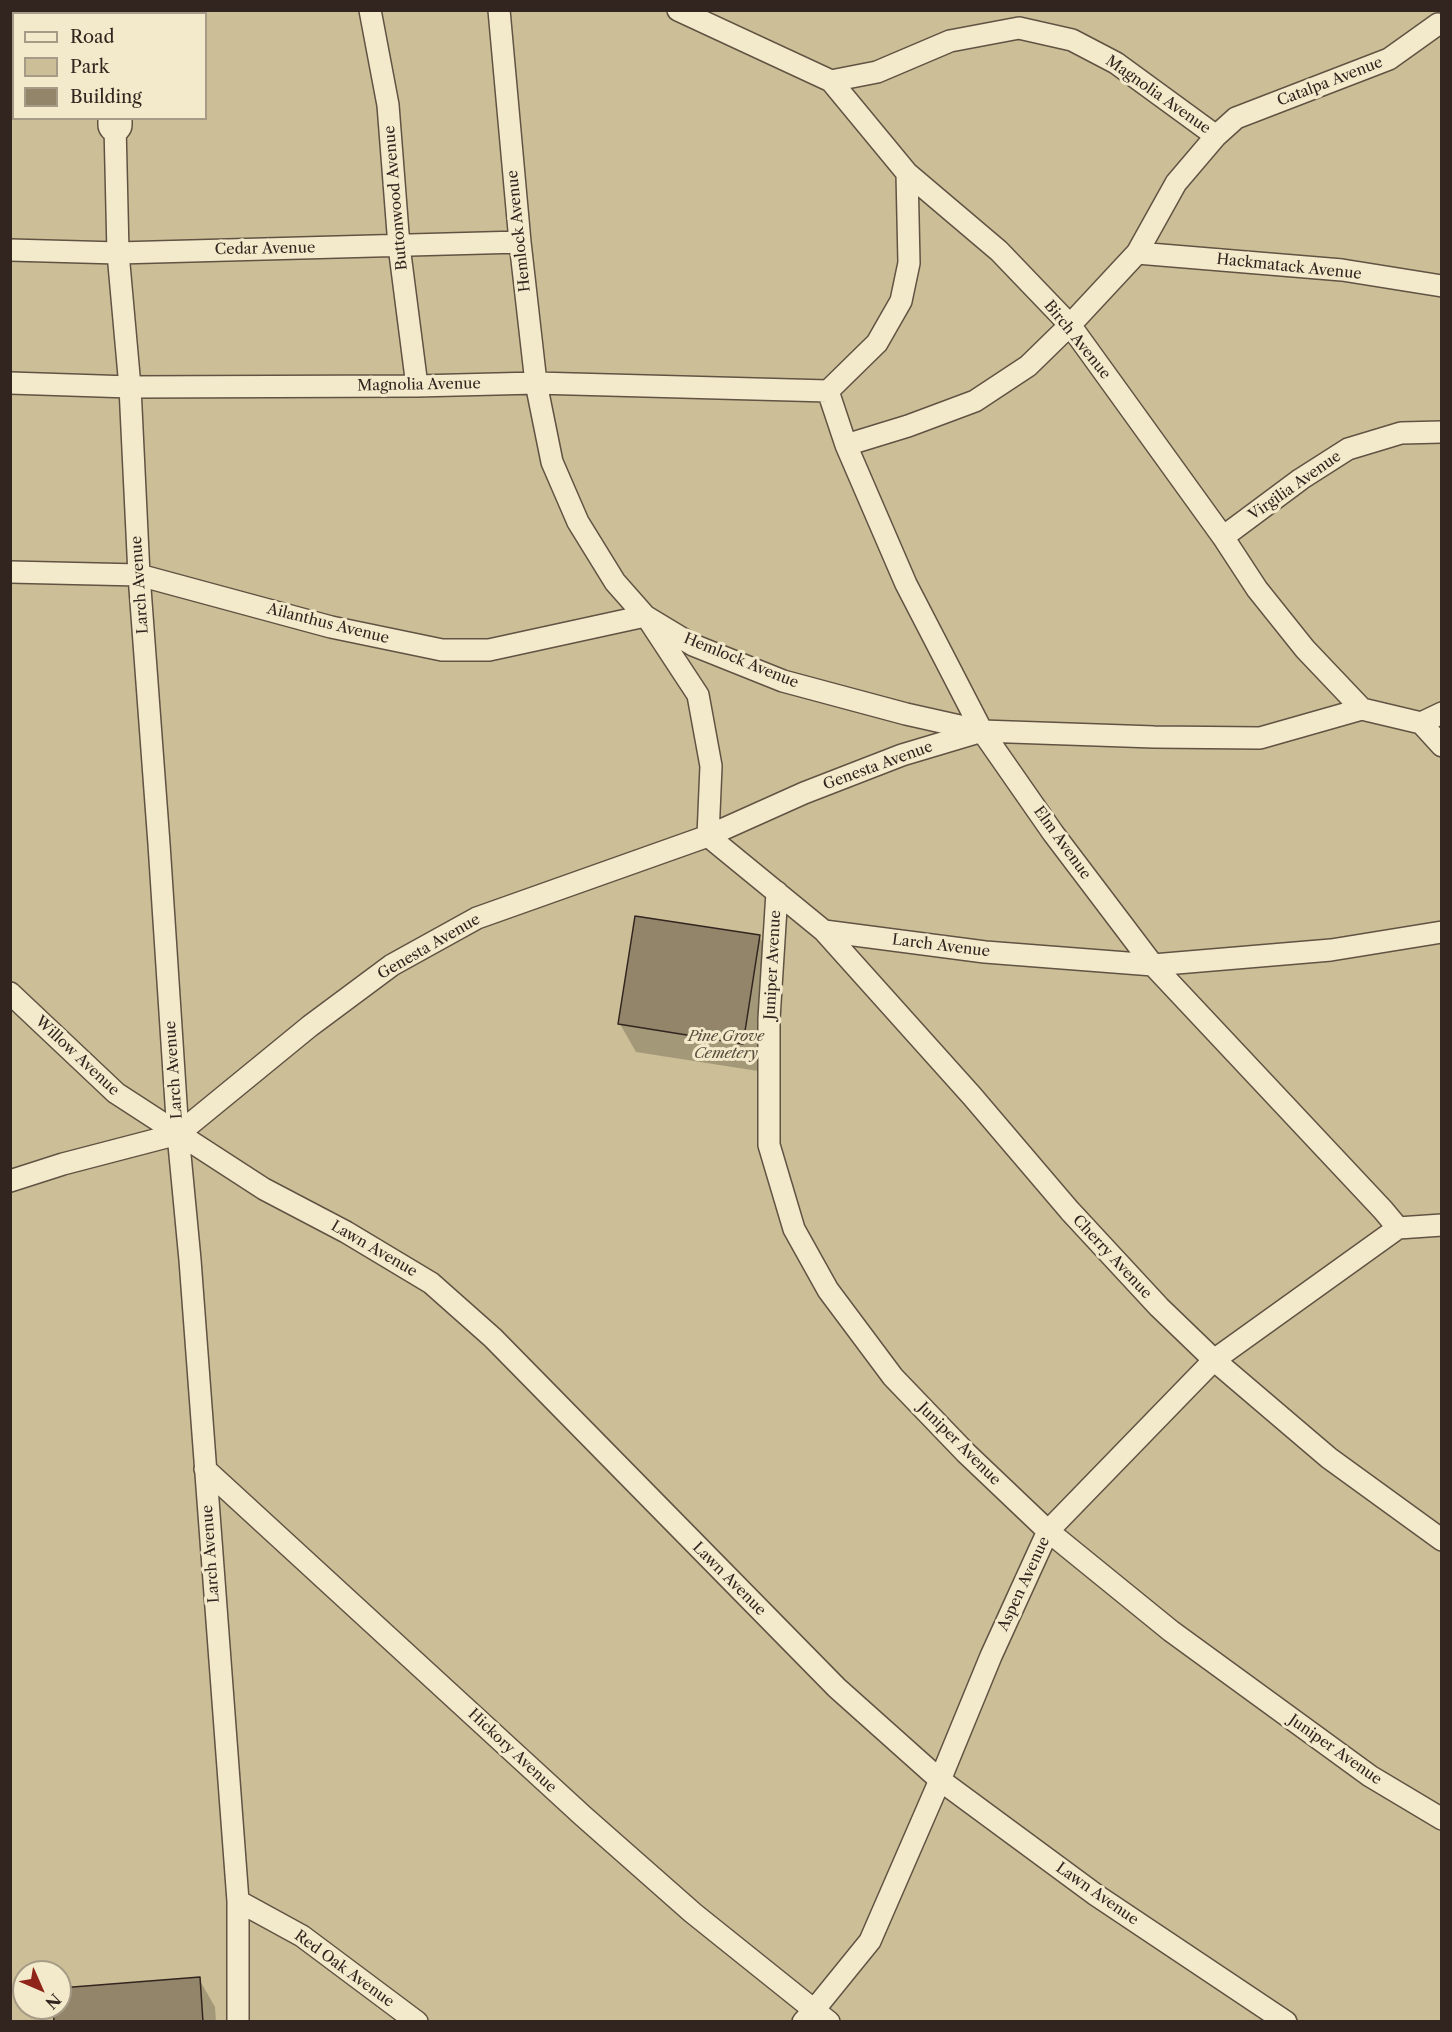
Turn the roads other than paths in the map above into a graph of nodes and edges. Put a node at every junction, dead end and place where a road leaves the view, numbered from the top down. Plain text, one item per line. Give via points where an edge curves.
1 (370, 10) edge
2 (499, 10) edge
3 (678, 10) edge
4 (1436, 17) edge
5 (831, 81) junction
6 (115, 122) edge
7 (1216, 136) junction
8 (907, 173) junction
9 (520, 243) junction
10 (399, 246) junction
11 (10, 250) edge
12 (118, 253) junction
13 (1137, 253) junction
14 (1442, 286) edge
15 (1070, 325) junction
16 (10, 383) edge
17 (536, 383) junction
18 (417, 386) junction
19 (130, 387) junction
20 (828, 391) junction
21 (1442, 432) edge
22 (846, 445) junction
23 (1223, 537) junction
24 (10, 572) edge
25 (139, 575) junction
26 (645, 616) junction
27 (1362, 709) junction
28 (1442, 713) edge
29 (1421, 723) junction
30 (982, 731) junction
31 (1442, 746) edge
32 (708, 837) junction
33 (777, 892) junction
34 (824, 930) junction
35 (1442, 932) edge
36 (1153, 965) junction
37 (10, 993) edge
38 (178, 1134) junction
39 (10, 1181) edge
40 (1442, 1225) edge
41 (1398, 1228) junction
42 (1214, 1360) junction
43 (205, 1469) junction
44 (1048, 1531) junction
45 (1442, 1540) edge
46 (940, 1780) junction
47 (1442, 1819) edge
48 (238, 1902) junction
49 (816, 2018) edge
50 (238, 2021) edge
51 (417, 2022) edge
52 (1286, 2022) edge

1 - 10 lane, Buttonwood Avenue via 388,105
2 - 9 lane, Hemlock Avenue
3 - 5 lane, Birch Avenue
4 - 7 lane, Catalpa Avenue via 1389,59 1236,118
5 - 7 lane, Magnolia Avenue via 877,72 950,41 1019,28 1072,40 1116,63
5 - 8 lane, Birch Avenue
6 - 12 lane, Larch Avenue
7 - 13 lane, Magnolia Avenue via 1176,183
8 - 15 lane, Birch Avenue via 999,251
8 - 20 lane via 909,263 901,301 877,343
9 - 10 lane, Cedar Avenue
9 - 17 lane, Hemlock Avenue
10 - 12 lane, Cedar Avenue
10 - 18 lane, Buttonwood Avenue
11 - 12 lane, Cedar Avenue
12 - 19 lane, Larch Avenue
13 - 14 lane, Hackmatack Avenue via 1342,270
13 - 15 lane, Magnolia Avenue
15 - 22 lane, Magnolia Avenue via 1028,366 975,401
15 - 23 lane, Birch Avenue
16 - 19 lane, Magnolia Avenue
17 - 18 lane, Magnolia Avenue
17 - 20 lane, Magnolia Avenue
17 - 26 lane, Hemlock Avenue via 552,462 578,522 615,582
18 - 19 lane, Magnolia Avenue
19 - 25 lane, Larch Avenue
20 - 22 lane, Elm Avenue
21 - 23 lane, Virgilia Avenue via 1401,433 1348,449
22 - 30 lane, Elm Avenue via 906,584
23 - 27 lane, Birch Avenue via 1257,589 1305,649
24 - 25 lane, Ailanthus Avenue
25 - 26 lane, Ailanthus Avenue via 331,627 442,650 489,650
25 - 38 lane, Larch Avenue
26 - 30 lane, Hemlock Avenue via 693,645 783,681
26 - 32 lane via 698,695 711,766
27 - 29 lane
27 - 30 lane, Hemlock Avenue via 1260,738
28 - 29 lane
29 - 31 lane
30 - 32 lane, Genesta Avenue via 804,793
30 - 36 lane, Elm Avenue
32 - 33 lane
32 - 38 lane, Genesta Avenue via 477,918 392,965
33 - 34 lane
33 - 44 lane, Juniper Avenue via 769,1020 769,1145 794,1229 828,1290 893,1377
34 - 36 lane, Larch Avenue via 985,952
34 - 42 lane, Cherry Avenue via 1070,1211
35 - 36 lane, Larch Avenue via 1331,950
36 - 41 lane, Elm Avenue
37 - 38 lane, Willow Avenue via 116,1093
38 - 39 lane, Genesta Avenue
38 - 43 lane, Larch Avenue
38 - 46 lane, Lawn Avenue via 264,1189 431,1283 493,1338 837,1688
40 - 41 lane
41 - 42 lane, Aspen Avenue
42 - 44 lane, Aspen Avenue
42 - 45 lane, Cherry Avenue via 1329,1458
43 - 48 lane, Larch Avenue
43 - 49 lane, Hickory Avenue via 583,1816
44 - 46 lane, Aspen Avenue
44 - 47 lane, Juniper Avenue via 1171,1632 1370,1776
46 - 49 lane, Aspen Avenue via 870,1941
46 - 52 lane, Lawn Avenue via 1096,1895
48 - 50 lane, Larch Avenue
48 - 51 lane, Red Oak Avenue via 302,1935

